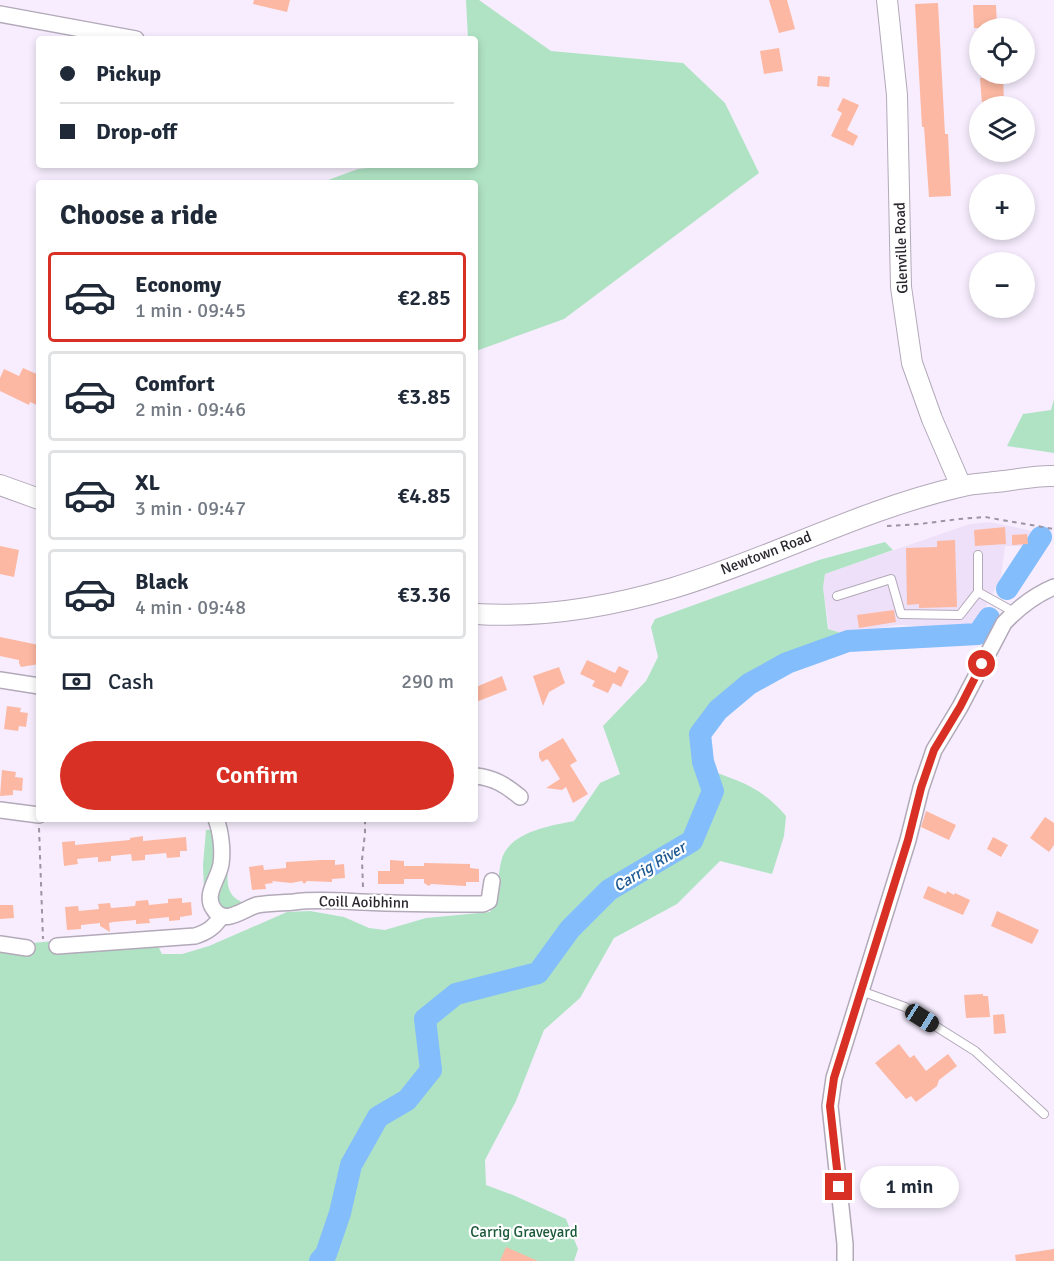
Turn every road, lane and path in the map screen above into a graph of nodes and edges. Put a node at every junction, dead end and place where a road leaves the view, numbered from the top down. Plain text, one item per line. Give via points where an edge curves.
1 (887, 0) edge
2 (0, 14) edge
3 (120, 36) edge
4 (1054, 476) edge
5 (0, 485) edge
6 (961, 486) junction
7 (36, 499) edge
8 (887, 526) dead end
9 (1054, 529) edge
10 (978, 555) dead end
11 (1054, 586) edge
12 (978, 592) junction
13 (837, 596) dead end
14 (1014, 612) junction
15 (478, 614) edge
16 (0, 680) edge
17 (36, 686) edge
18 (478, 776) edge
19 (520, 797) dead end
20 (0, 810) edge
21 (36, 816) edge
22 (39, 822) edge
23 (217, 822) edge
24 (365, 822) edge
25 (492, 881) dead end
26 (363, 902) junction
27 (222, 916) junction
28 (43, 939) junction
29 (0, 944) edge
30 (57, 946) joint
31 (27, 948) joint
32 (861, 991) junction
33 (1044, 1114) dead end
34 (844, 1261) edge

1 - 6 main road, Glenville Road via 897,95 901,287 910,352 932,419
2 - 3 street
4 - 6 main road, Newtown Road
5 - 7 main road
6 - 15 main road, Newtown Road via 870,513 673,588 595,608 524,615
8 - 9 path via 985,518
10 - 12 lane
11 - 14 street
12 - 13 lane via 960,615 902,614 891,579
12 - 14 lane
14 - 32 street via 1004,623 934,750
16 - 17 street
18 - 19 street via 489,777
20 - 21 street
22 - 28 path
23 - 27 street via 221,867 210,897 211,905
24 - 26 path
25 - 26 street, Coill Aoibhinn via 489,901 483,904
26 - 27 street, Coill Aoibhinn via 258,905 236,915
27 - 30 street, Coill Aoibhinn via 215,927 195,936
28 - 30 path via 57,939
28 - 31 path via 27,940
29 - 31 street
32 - 33 lane via 905,1007 975,1051
32 - 34 street via 834,1078 830,1106

